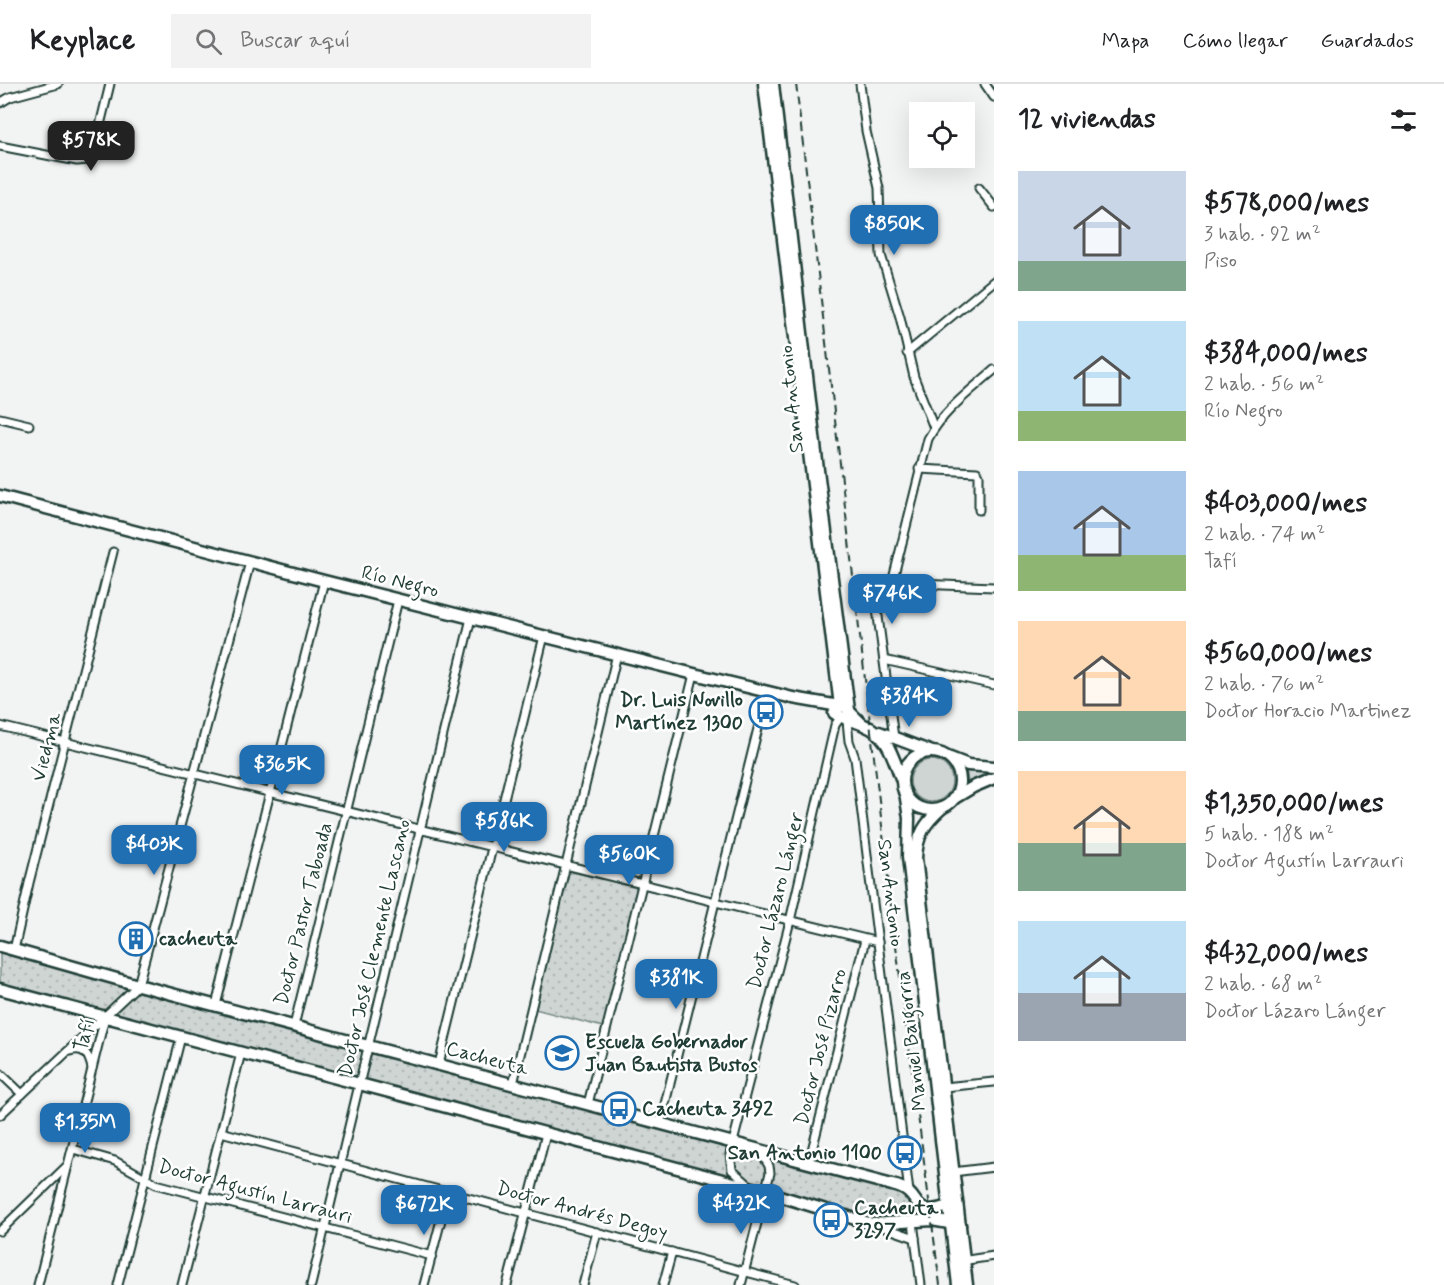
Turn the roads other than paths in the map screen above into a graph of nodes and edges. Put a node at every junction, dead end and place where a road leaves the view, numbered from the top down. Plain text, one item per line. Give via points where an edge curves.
1 (58, 84) edge
2 (110, 84) edge
3 (764, 84) edge
4 (773, 84) edge
5 (860, 84) edge
6 (985, 84) edge
7 (994, 98) edge
8 (0, 103) edge
9 (0, 146) edge
10 (979, 188) dead end
11 (994, 207) edge
12 (994, 280) edge
13 (907, 353) junction
14 (994, 370) edge
15 (0, 418) edge
16 (29, 425) dead end
17 (934, 428) junction
18 (919, 469) junction
19 (0, 496) edge
20 (979, 510) dead end
21 (112, 552) dead end
22 (250, 562) junction
23 (324, 581) junction
24 (892, 583) junction
25 (994, 587) edge
26 (398, 600) junction
27 (471, 618) junction
28 (544, 636) junction
29 (617, 654) junction
30 (884, 660) junction
31 (694, 674) junction
32 (994, 685) edge
33 (767, 692) junction
34 (843, 714) junction
35 (0, 726) edge
36 (875, 731) junction
37 (894, 738) junction
38 (65, 742) junction
39 (933, 752) junction
40 (947, 757) junction
41 (994, 766) edge
42 (194, 773) junction
43 (994, 778) edge
44 (904, 788) junction
45 (270, 792) junction
46 (953, 799) junction
47 (942, 808) junction
48 (346, 811) junction
49 (420, 830) junction
50 (492, 848) junction
51 (566, 866) junction
52 (642, 885) junction
53 (716, 903) junction
54 (790, 921) junction
55 (865, 940) junction
56 (878, 942) junction
57 (0, 946) edge
58 (14, 950) junction
59 (138, 985) junction
60 (0, 989) edge
61 (216, 1005) junction
62 (105, 1017) junction
63 (294, 1026) junction
64 (181, 1037) junction
65 (368, 1046) junction
66 (68, 1052) junction
67 (241, 1053) junction
68 (440, 1064) junction
69 (92, 1069) junction
70 (0, 1073) edge
71 (994, 1082) edge
72 (359, 1084) junction
73 (513, 1084) junction
74 (944, 1087) junction
75 (22, 1094) junction
76 (588, 1104) junction
77 (0, 1115) edge
78 (660, 1124) junction
79 (221, 1132) junction
80 (546, 1134) junction
81 (733, 1142) junction
82 (73, 1149) junction
83 (759, 1149) junction
84 (809, 1162) junction
85 (69, 1164) junction
86 (340, 1164) junction
87 (994, 1167) edge
88 (953, 1172) junction
89 (145, 1179) junction
90 (753, 1188) junction
91 (765, 1191) junction
92 (909, 1192) junction
93 (448, 1193) junction
94 (204, 1197) junction
95 (953, 1204) junction
96 (525, 1213) junction
97 (913, 1222) junction
98 (872, 1224) junction
99 (956, 1225) junction
100 (325, 1229) junction
101 (0, 1232) edge
102 (597, 1232) junction
103 (915, 1238) junction
104 (672, 1252) junction
105 (432, 1256) junction
106 (994, 1256) edge
107 (960, 1261) junction
108 (744, 1271) junction
109 (38, 1285) edge
110 (118, 1285) edge
111 (182, 1285) edge
112 (311, 1285) edge
113 (424, 1285) edge
114 (507, 1285) edge
115 (583, 1285) edge
116 (663, 1285) edge
117 (741, 1285) edge
118 (795, 1285) edge
119 (921, 1285) edge
120 (958, 1285) edge
121 (968, 1285) edge

1 - 8 street
2 - 9 street via 93,154 88,160
3 - 34 street, San Antonio
4 - 34 street, San Antonio
5 - 13 street via 879,188 881,255
6 - 7 street
10 - 11 street
12 - 13 street
13 - 17 street
14 - 17 street
15 - 16 street
17 - 18 street
18 - 20 street via 977,472
18 - 24 street
19 - 22 street, Río Negro
21 - 38 street, Viedma
22 - 23 street, Río Negro
22 - 42 street
23 - 26 street, Río Negro
23 - 45 street
24 - 25 street
24 - 30 street via 876,595
26 - 27 street, Río Negro
26 - 48 street, Doctor Pastor Taboada
27 - 28 street, Río Negro
27 - 49 street, Doctor José Clemente Lascano
28 - 29 street, Río Negro
28 - 50 street
29 - 31 street, Río Negro
29 - 51 street
30 - 32 street
30 - 37 street
31 - 33 street, Río Negro
31 - 52 street
33 - 34 street, Río Negro
33 - 53 street
34 - 36 street, Río Negro
34 - 54 street, Doctor Lázaro Lánger via 835,725
34 - 56 street, San Antonio via 855,758
35 - 38 street
36 - 37 street, Río Negro
36 - 44 street, Río Negro via 888,744
37 - 39 street, Río Negro
38 - 42 street
38 - 58 street, Viedma
39 - 40 street
39 - 44 street via 910,761 905,768
40 - 41 street via 968,765
40 - 46 street via 959,777
42 - 45 street
42 - 59 street
43 - 46 street
44 - 47 street via 918,806
44 - 95 street, Manuel Baigorria via 909,818 908,857
45 - 48 street
45 - 61 street
46 - 47 street
47 - 74 street, Manuel Baigorria via 923,827 916,858
48 - 49 street
48 - 63 street, Doctor Pastor Taboada
49 - 50 street
49 - 65 street, Doctor José Clemente Lascano
50 - 51 street
50 - 68 street
51 - 52 street
51 - 73 street
52 - 53 street
52 - 76 street
53 - 54 street
53 - 78 street
54 - 55 street
54 - 81 street, Doctor Lázaro Lánger
55 - 56 street
55 - 84 street, Doctor José Pizarro
56 - 92 street, San Antonio
57 - 58 street, Cacheuta
58 - 59 street, Cacheuta
59 - 61 street, Cacheuta
59 - 62 street, Tafí
60 - 62 street
61 - 63 street, Cacheuta
62 - 64 street
62 - 66 street
62 - 69 street, Tafí
63 - 65 street, Cacheuta
64 - 67 street
64 - 89 street
65 - 68 street, Cacheuta
65 - 72 street, Doctor José Clemente Lascano
66 - 69 street via 87,1053
66 - 75 street
67 - 72 street
67 - 79 street
68 - 73 street, Cacheuta
69 - 82 street, Tafí
70 - 75 street
71 - 74 street
72 - 80 street
72 - 86 street, Doctor José Clemente Lascano
73 - 76 street, Cacheuta
74 - 88 street, Manuel Baigorria
75 - 77 street
76 - 78 street, Cacheuta
78 - 81 street, Cacheuta
79 - 86 street, Doctor Andrés Degoy
79 - 94 street
80 - 90 street
80 - 96 street
81 - 83 street, Cacheuta
81 - 90 street, Doctor Lázaro Lánger via 732,1170
82 - 85 street, Tafí
82 - 89 street, Doctor Agustín Larrauri via 115,1161
83 - 84 street, Cacheuta
83 - 91 street via 769,1169
84 - 92 street, Cacheuta
85 - 101 street
85 - 109 street, Tafí
86 - 93 street, Doctor Andrés Degoy
86 - 100 street, Doctor José Clemente Lascano
87 - 88 street
88 - 95 street, Manuel Baigorria
89 - 94 street, Doctor Agustín Larrauri
89 - 110 street
90 - 91 street
91 - 98 street
91 - 108 street
92 - 95 street, Cacheuta via 922,1209
92 - 97 street, San Antonio
93 - 96 street, Doctor Andrés Degoy
93 - 105 street
94 - 100 street, Doctor Agustín Larrauri
94 - 111 street
95 - 99 street, Manuel Baigorria
96 - 102 street, Doctor Andrés Degoy
96 - 114 street
97 - 98 street
97 - 99 street via 932,1220
97 - 103 street, San Antonio
98 - 103 street
99 - 107 street, Manuel Baigorria
100 - 105 street, Doctor Agustín Larrauri
100 - 112 street, Doctor José Clemente Lascano
102 - 104 street, Doctor Andrés Degoy
102 - 115 street
103 - 119 street, San Antonio
104 - 108 street, Doctor Andrés Degoy
104 - 116 street
105 - 113 street
106 - 107 street
107 - 120 street, Manuel Baigorria
107 - 121 street, Manuel Baigorria
108 - 117 street
108 - 118 street, Doctor Andrés Degoy

